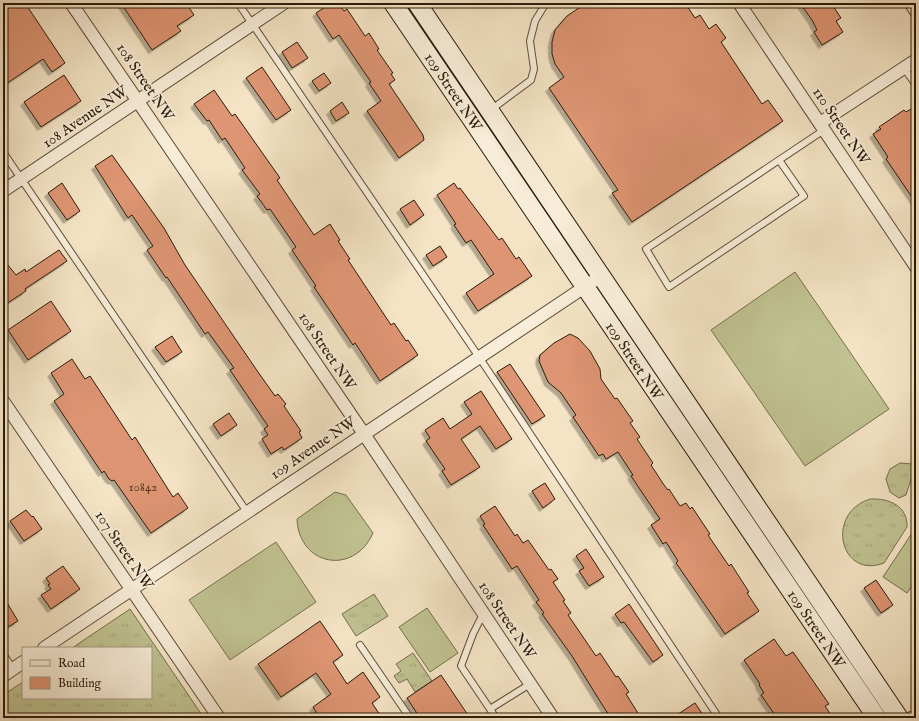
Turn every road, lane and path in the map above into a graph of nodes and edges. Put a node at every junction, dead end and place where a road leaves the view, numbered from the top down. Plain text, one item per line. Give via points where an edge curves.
1 (71, 3) edge
2 (238, 3) edge
3 (284, 3) edge
4 (393, 3) edge
5 (417, 3) edge
6 (546, 3) edge
7 (739, 3) edge
8 (907, 3) edge
9 (916, 17) edge
10 (252, 24) junction
11 (916, 60) edge
12 (904, 68) junction
13 (916, 85) edge
14 (138, 101) junction
15 (490, 111) junction
16 (822, 127) junction
17 (3, 152) edge
18 (779, 160) junction
19 (21, 179) junction
20 (3, 191) edge
21 (916, 267) edge
22 (601, 276) junction
23 (584, 287) junction
24 (479, 357) junction
25 (3, 400) edge
26 (364, 434) junction
27 (246, 512) junction
28 (132, 589) junction
29 (483, 614) junction
30 (360, 645) dead end
31 (45, 647) edge
32 (3, 654) edge
33 (13, 669) edge
34 (530, 684) junction
35 (490, 710) junction
36 (916, 716) edge
37 (219, 718) edge
38 (410, 718) edge
39 (496, 718) edge
40 (553, 718) edge
41 (719, 718) edge
42 (877, 718) edge
43 (899, 718) edge
44 (911, 718) edge

1 - 14 street, 108 Street NW
2 - 10 lane
3 - 10 street, 108 Avenue NW
4 - 23 main road, 109 Street NW
5 - 15 main road, 109 Street NW
6 - 15 lane via 535,21 530,41 534,69 531,80
7 - 16 street, 110 Street NW
8 - 9 lane
10 - 14 street, 108 Avenue NW
10 - 24 lane
11 - 12 street
12 - 13 lane
12 - 16 street
14 - 19 street, 108 Avenue NW
14 - 26 street, 108 Street NW
15 - 22 main road, 109 Street NW
16 - 18 lane
16 - 21 street, 110 Street NW
17 - 19 lane
18 - 18 lane via 646,249 669,287 804,196
19 - 20 street, 108 Avenue NW
19 - 27 lane
22 - 23 street, 109 Avenue NW
22 - 43 main road, 109 Street NW
23 - 24 street, 109 Avenue NW
23 - 42 main road, 109 Street NW
24 - 26 street, 109 Avenue NW
24 - 41 lane
25 - 28 street, 107 Street NW
26 - 27 street, 109 Avenue NW
26 - 29 street, 108 Street NW
27 - 28 street, 109 Avenue NW
28 - 31 street, 109 Avenue NW
28 - 37 street, 107 Street NW
29 - 34 street, 108 Street NW
29 - 35 lane via 462,666
30 - 38 lane
32 - 33 lane
34 - 35 lane
34 - 40 street, 108 Street NW
35 - 39 lane
36 - 44 street

